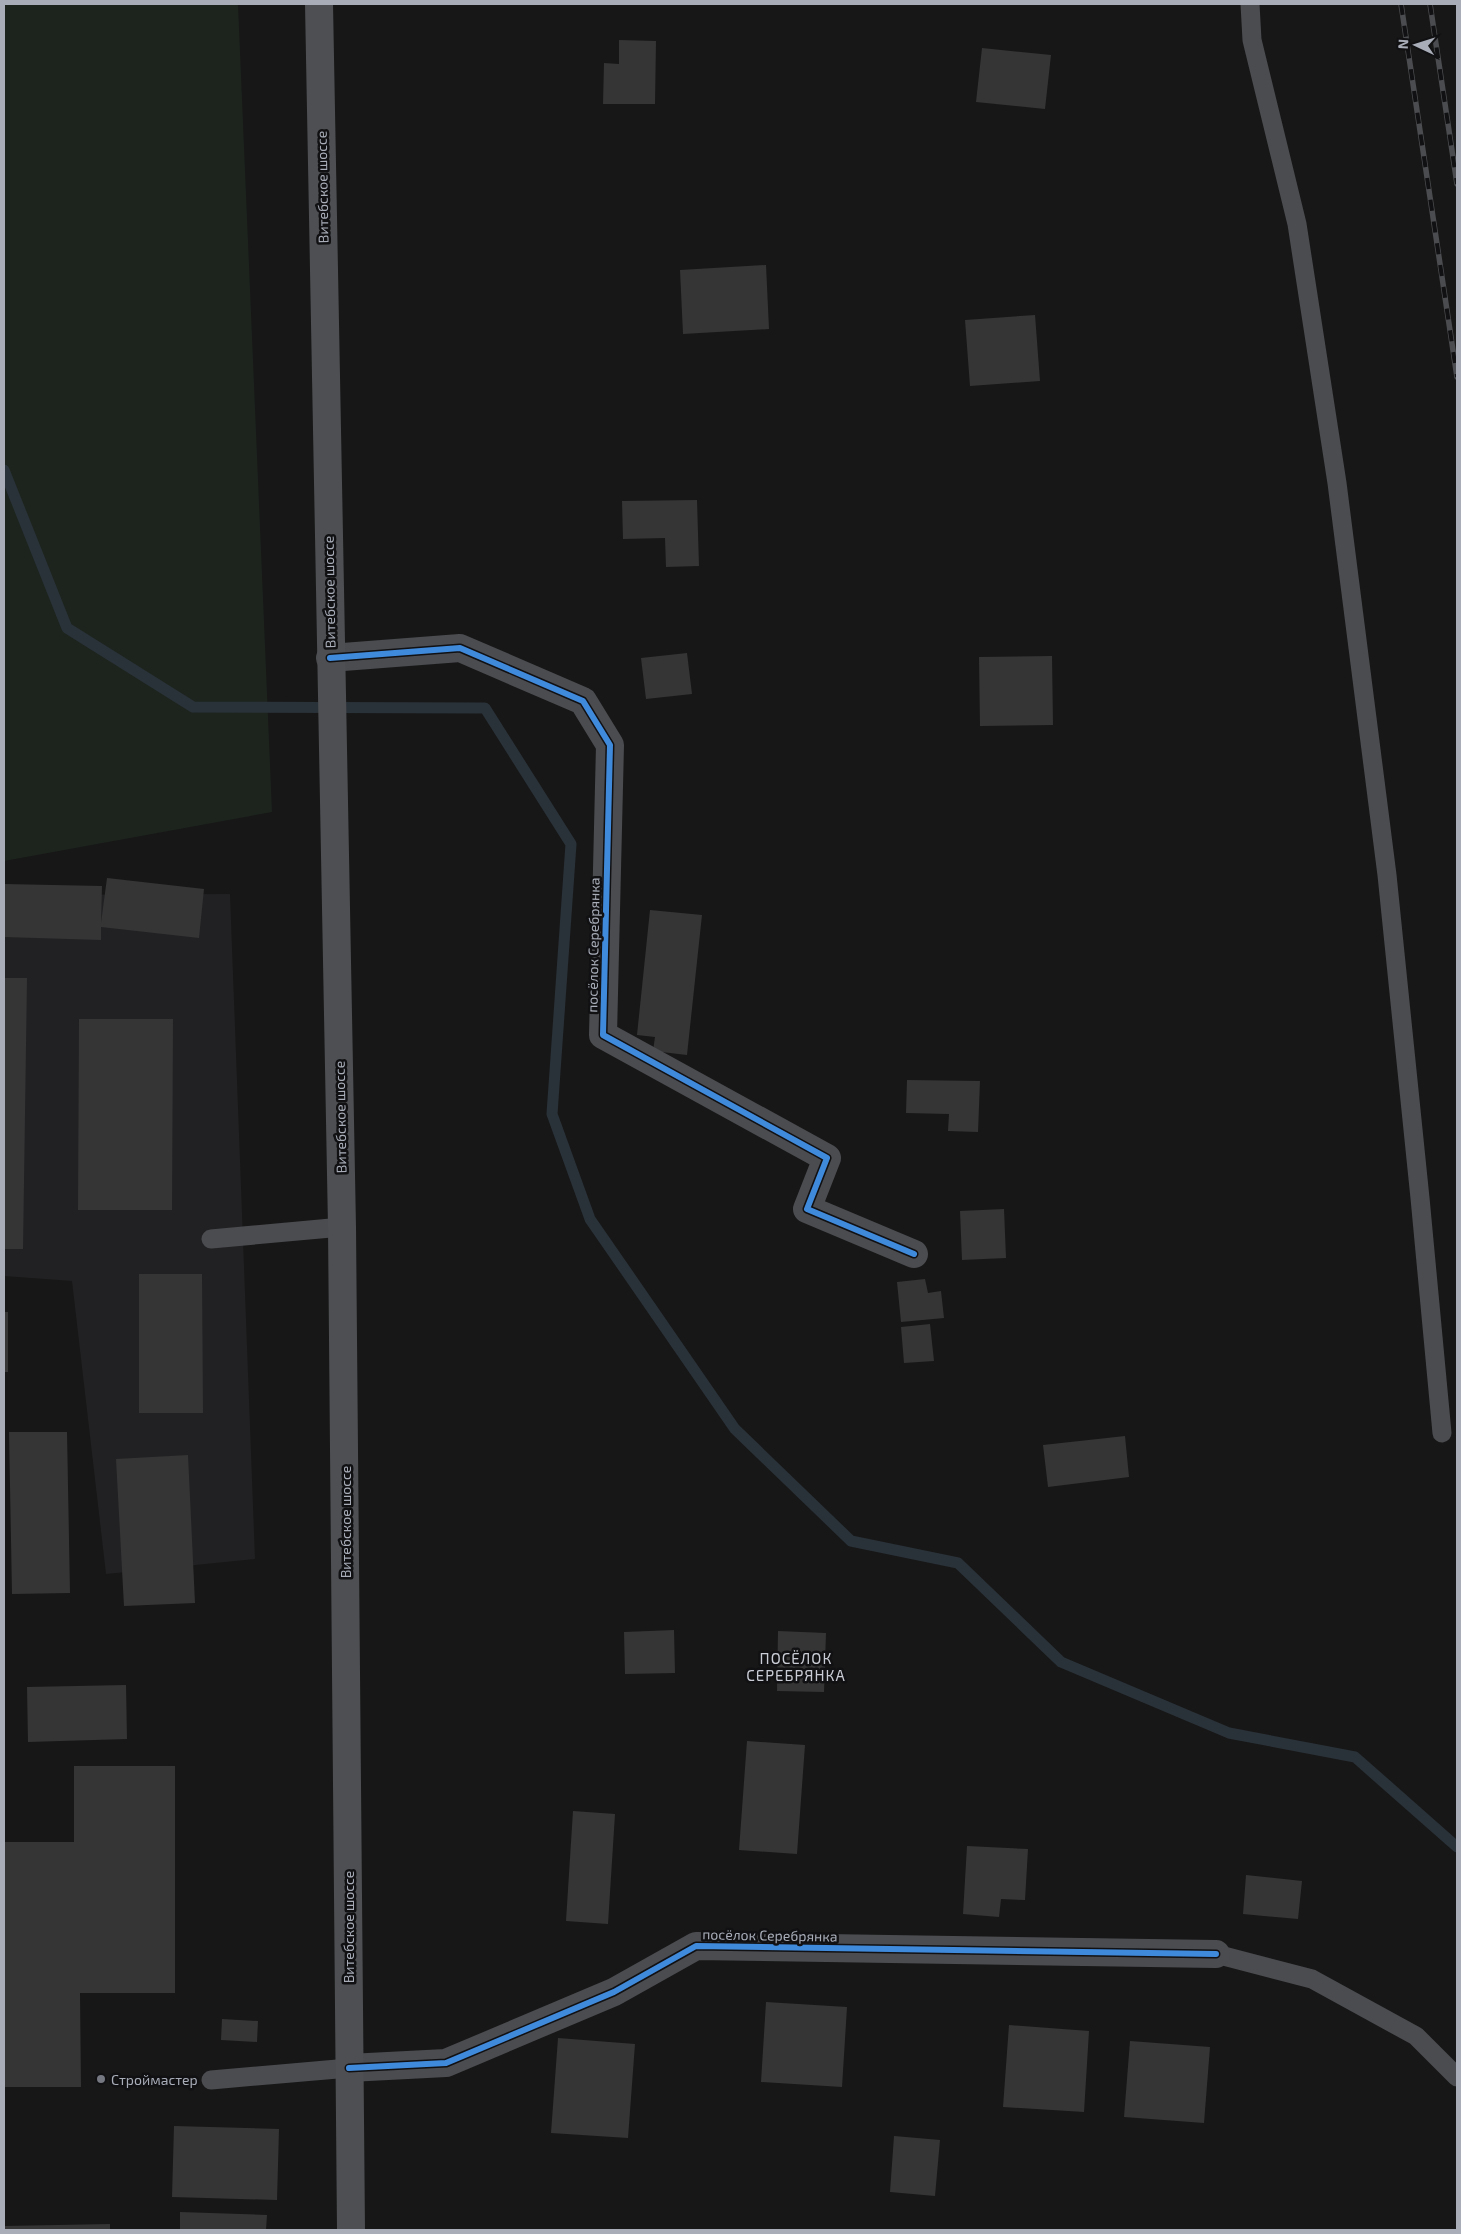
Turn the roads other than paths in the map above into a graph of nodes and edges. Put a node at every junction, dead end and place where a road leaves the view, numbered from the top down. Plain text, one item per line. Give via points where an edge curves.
1 (319, 4) edge
2 (1250, 4) edge
3 (330, 658) junction
4 (342, 1227) junction
5 (211, 1239) dead end
6 (914, 1254) dead end
7 (1442, 1433) dead end
8 (1216, 1954) joint
9 (349, 2068) junction
10 (1457, 2077) edge
11 (211, 2080) dead end
12 (351, 2230) edge

1 - 3 main road, Витебское шоссе
2 - 7 lane via 1252,40 1297,224 1337,483 1386,875
3 - 4 main road, Витебское шоссе
3 - 6 street, посёлок Серебрянка via 460,648 583,701 610,745 603,1034 827,1158 807,1209
4 - 5 lane
4 - 9 main road, Витебское шоссе
8 - 9 street, посёлок Серебрянка via 696,1946 614,1992 446,2063
8 - 10 lane via 1312,1978 1416,2036
9 - 11 lane
9 - 12 main road, Витебское шоссе

